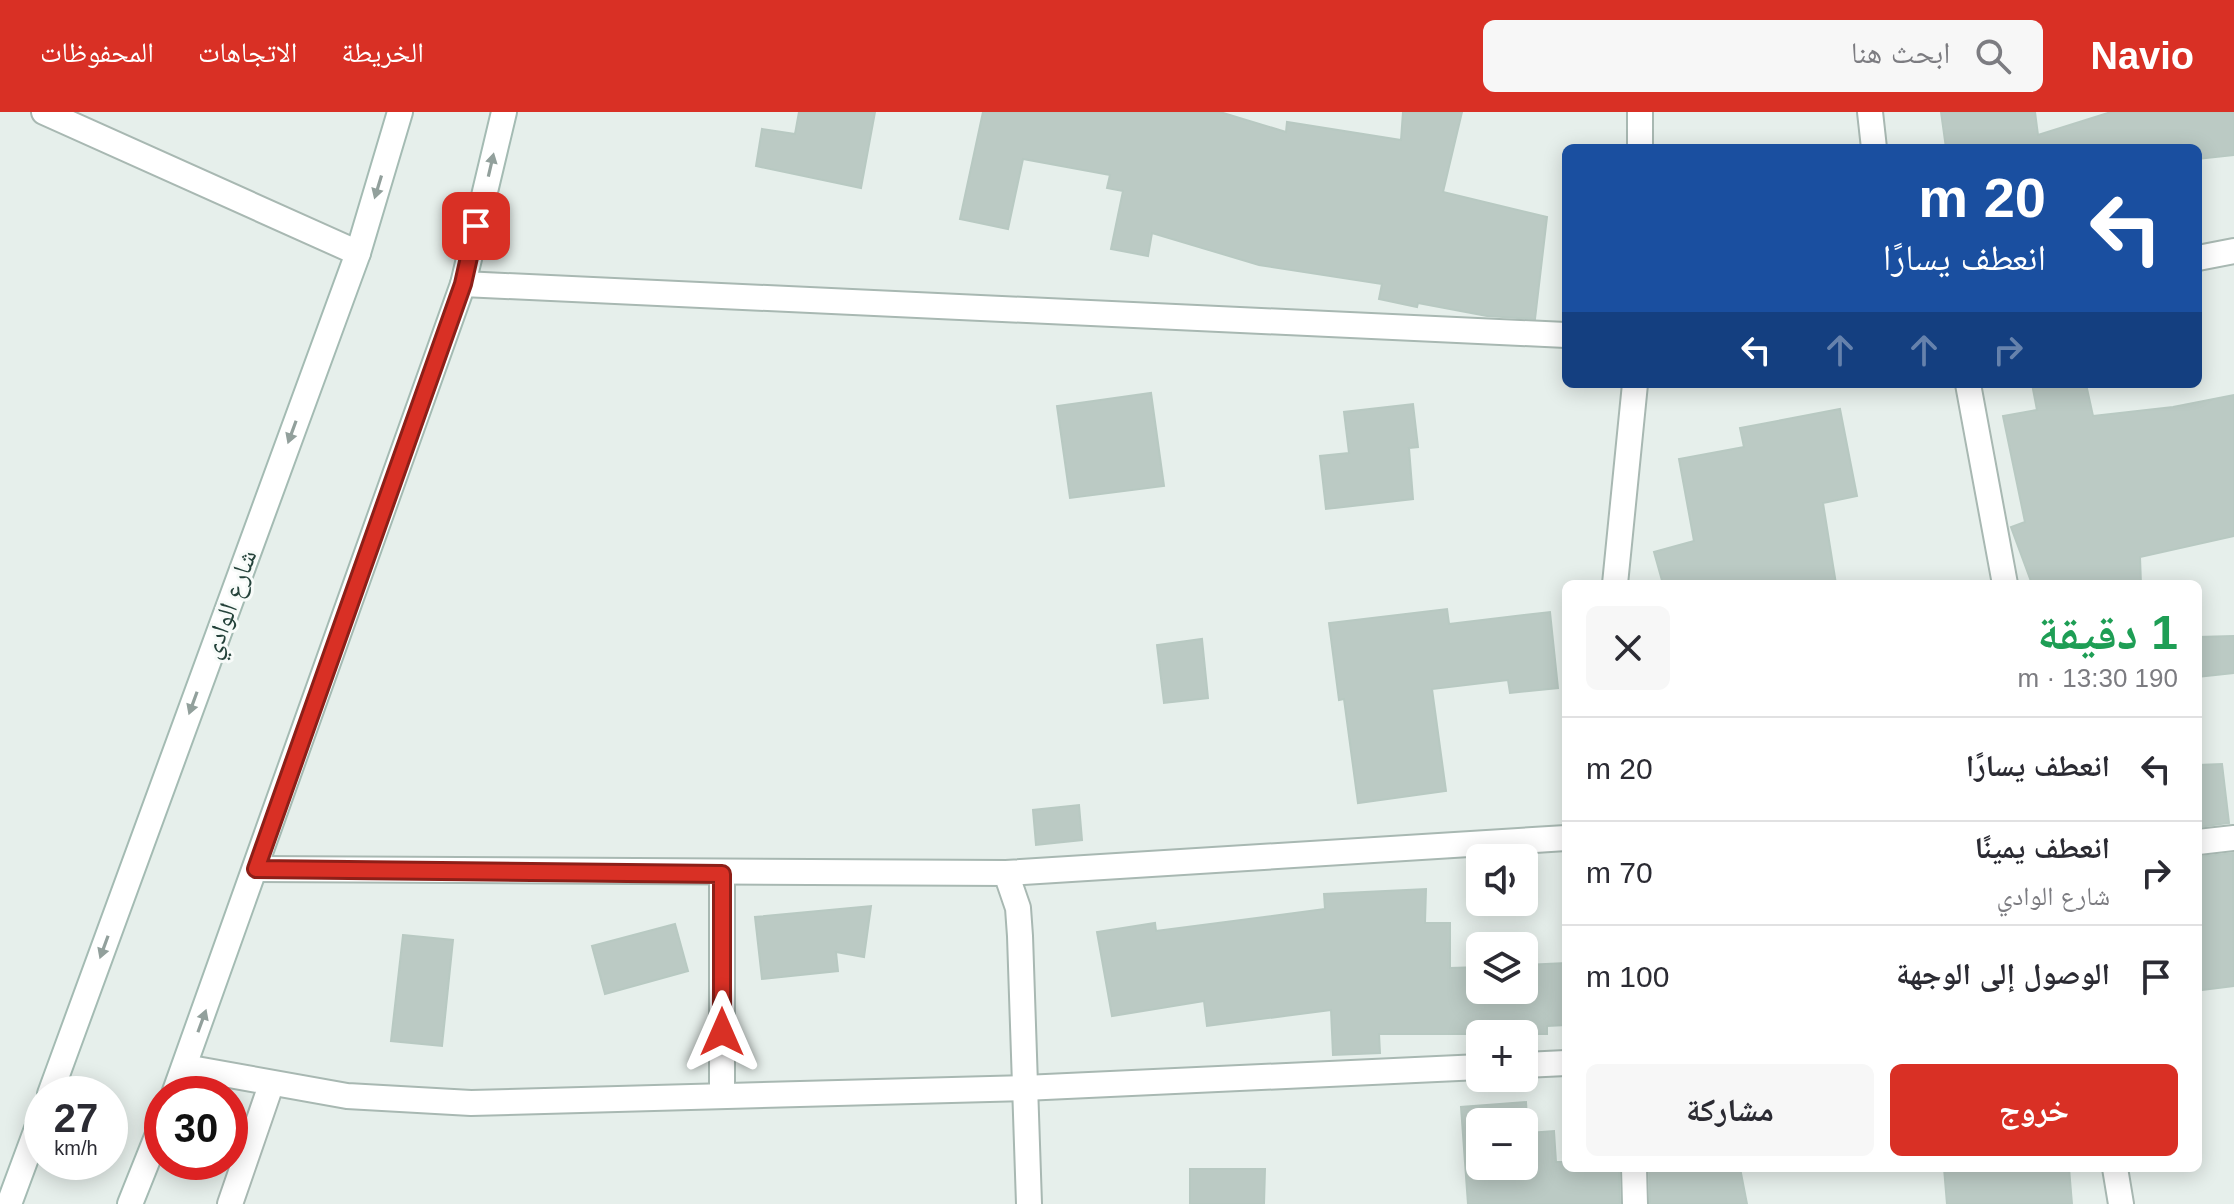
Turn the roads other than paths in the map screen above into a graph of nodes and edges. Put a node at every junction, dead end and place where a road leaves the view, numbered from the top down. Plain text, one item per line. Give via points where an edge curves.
1 (44, 112) edge
2 (400, 112) edge
3 (504, 112) edge
4 (1640, 112) edge
5 (1870, 112) edge
6 (1640, 144) edge
7 (1874, 144) edge
8 (2234, 251) edge
9 (358, 253) junction
10 (2202, 257) edge
11 (463, 284) junction
12 (1562, 335) edge
13 (1635, 388) edge
14 (1969, 388) edge
15 (1615, 580) edge
16 (2004, 580) edge
17 (1562, 838) edge
18 (2234, 838) edge
19 (2202, 842) edge
20 (256, 869) junction
21 (1006, 873) junction
22 (722, 874) junction
23 (1562, 1063) edge
24 (1538, 1064) edge
25 (185, 1067) junction
26 (1466, 1068) edge
27 (57, 1076) edge
28 (181, 1076) edge
29 (271, 1085) junction
30 (1024, 1088) junction
31 (722, 1096) junction
32 (24, 1164) edge
33 (144, 1169) edge
34 (1634, 1172) edge
35 (2116, 1172) edge
36 (9, 1204) edge
37 (130, 1204) edge
38 (230, 1204) edge
39 (1029, 1204) edge
40 (1635, 1204) edge
41 (2121, 1204) edge

1 - 9 street
2 -> 9 street, شارع الوادي
11 -> 3 street
4 - 6 street
5 - 7 street
8 - 10 street
9 -> 27 street, شارع الوادي
11 - 12 street
11 - 20 street
13 - 15 street
14 - 16 street
17 - 21 street
18 - 19 street
20 - 22 street
25 -> 20 street
21 - 22 street
21 - 30 street via 1018,908
22 - 31 street
23 - 24 street
25 - 28 street
25 - 29 street
26 - 30 street
29 - 31 street via 347,1096 471,1103
29 - 38 street
30 - 31 street
30 - 39 street
32 - 36 street
33 - 37 street
34 - 40 street
35 - 41 street

